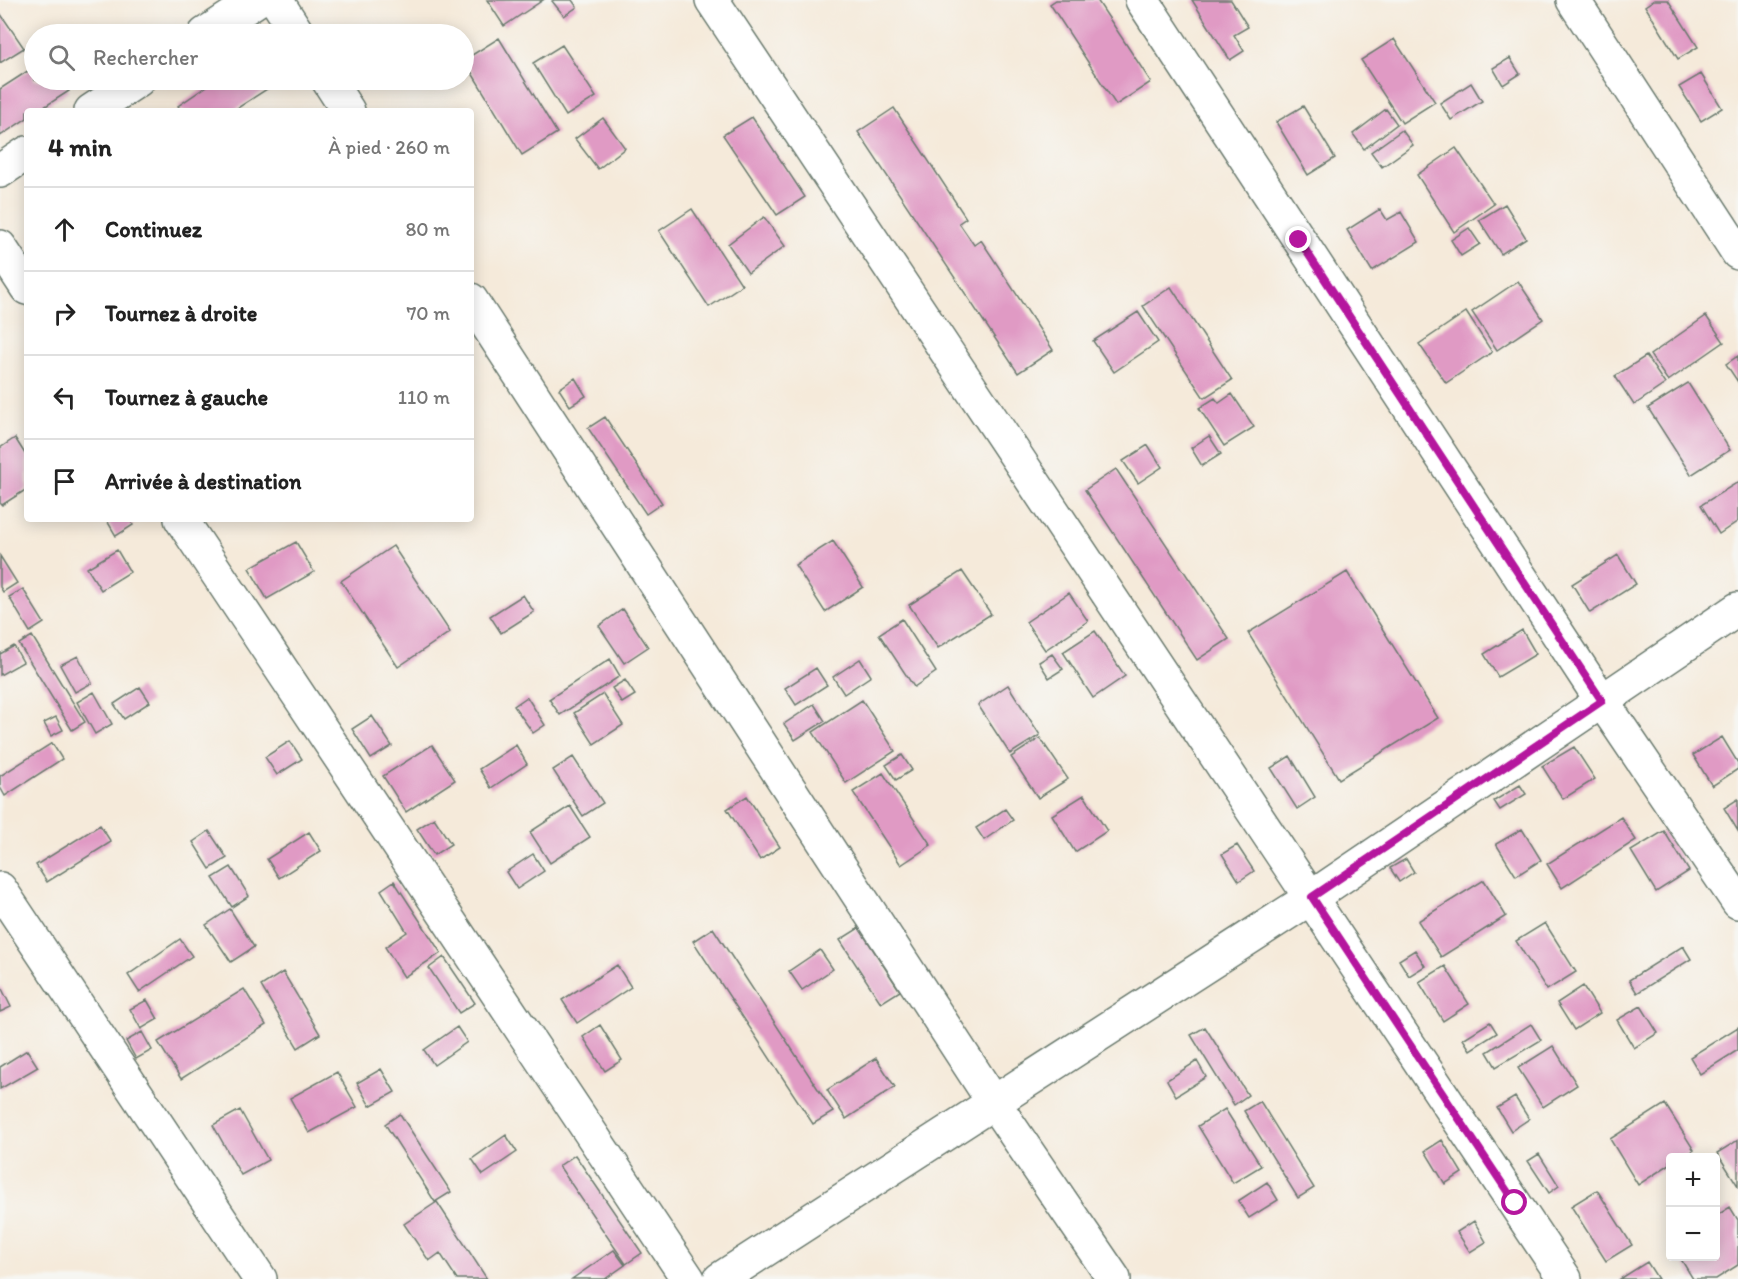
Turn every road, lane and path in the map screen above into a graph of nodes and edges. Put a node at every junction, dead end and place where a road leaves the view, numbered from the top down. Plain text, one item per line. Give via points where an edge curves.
1 (257, 0) edge
2 (276, 0) edge
3 (712, 0) edge
4 (1142, 0) edge
5 (1573, 0) edge
6 (220, 24) edge
7 (292, 24) edge
8 (123, 90) edge
9 (334, 90) edge
10 (96, 108) edge
11 (346, 108) edge
12 (24, 155) edge
13 (0, 171) edge
14 (0, 248) edge
15 (1738, 253) edge
16 (24, 284) edge
17 (474, 305) edge
18 (183, 522) edge
19 (1738, 609) edge
20 (1602, 701) junction
21 (0, 889) edge
22 (1312, 897) junction
23 (1738, 902) edge
24 (994, 1103) junction
25 (260, 1279) edge
26 (688, 1279) edge
27 (720, 1279) edge
28 (1114, 1279) edge
29 (1565, 1279) edge

1 - 6 street
2 - 7 street
3 - 22 street
4 - 20 street
5 - 15 street
8 - 10 street
9 - 11 street
12 - 13 street
14 - 16 street
17 - 24 street
18 - 26 street
19 - 20 street
20 - 22 street
20 - 23 street
21 - 25 street
22 - 24 street
22 - 29 street
24 - 27 street
24 - 28 street

